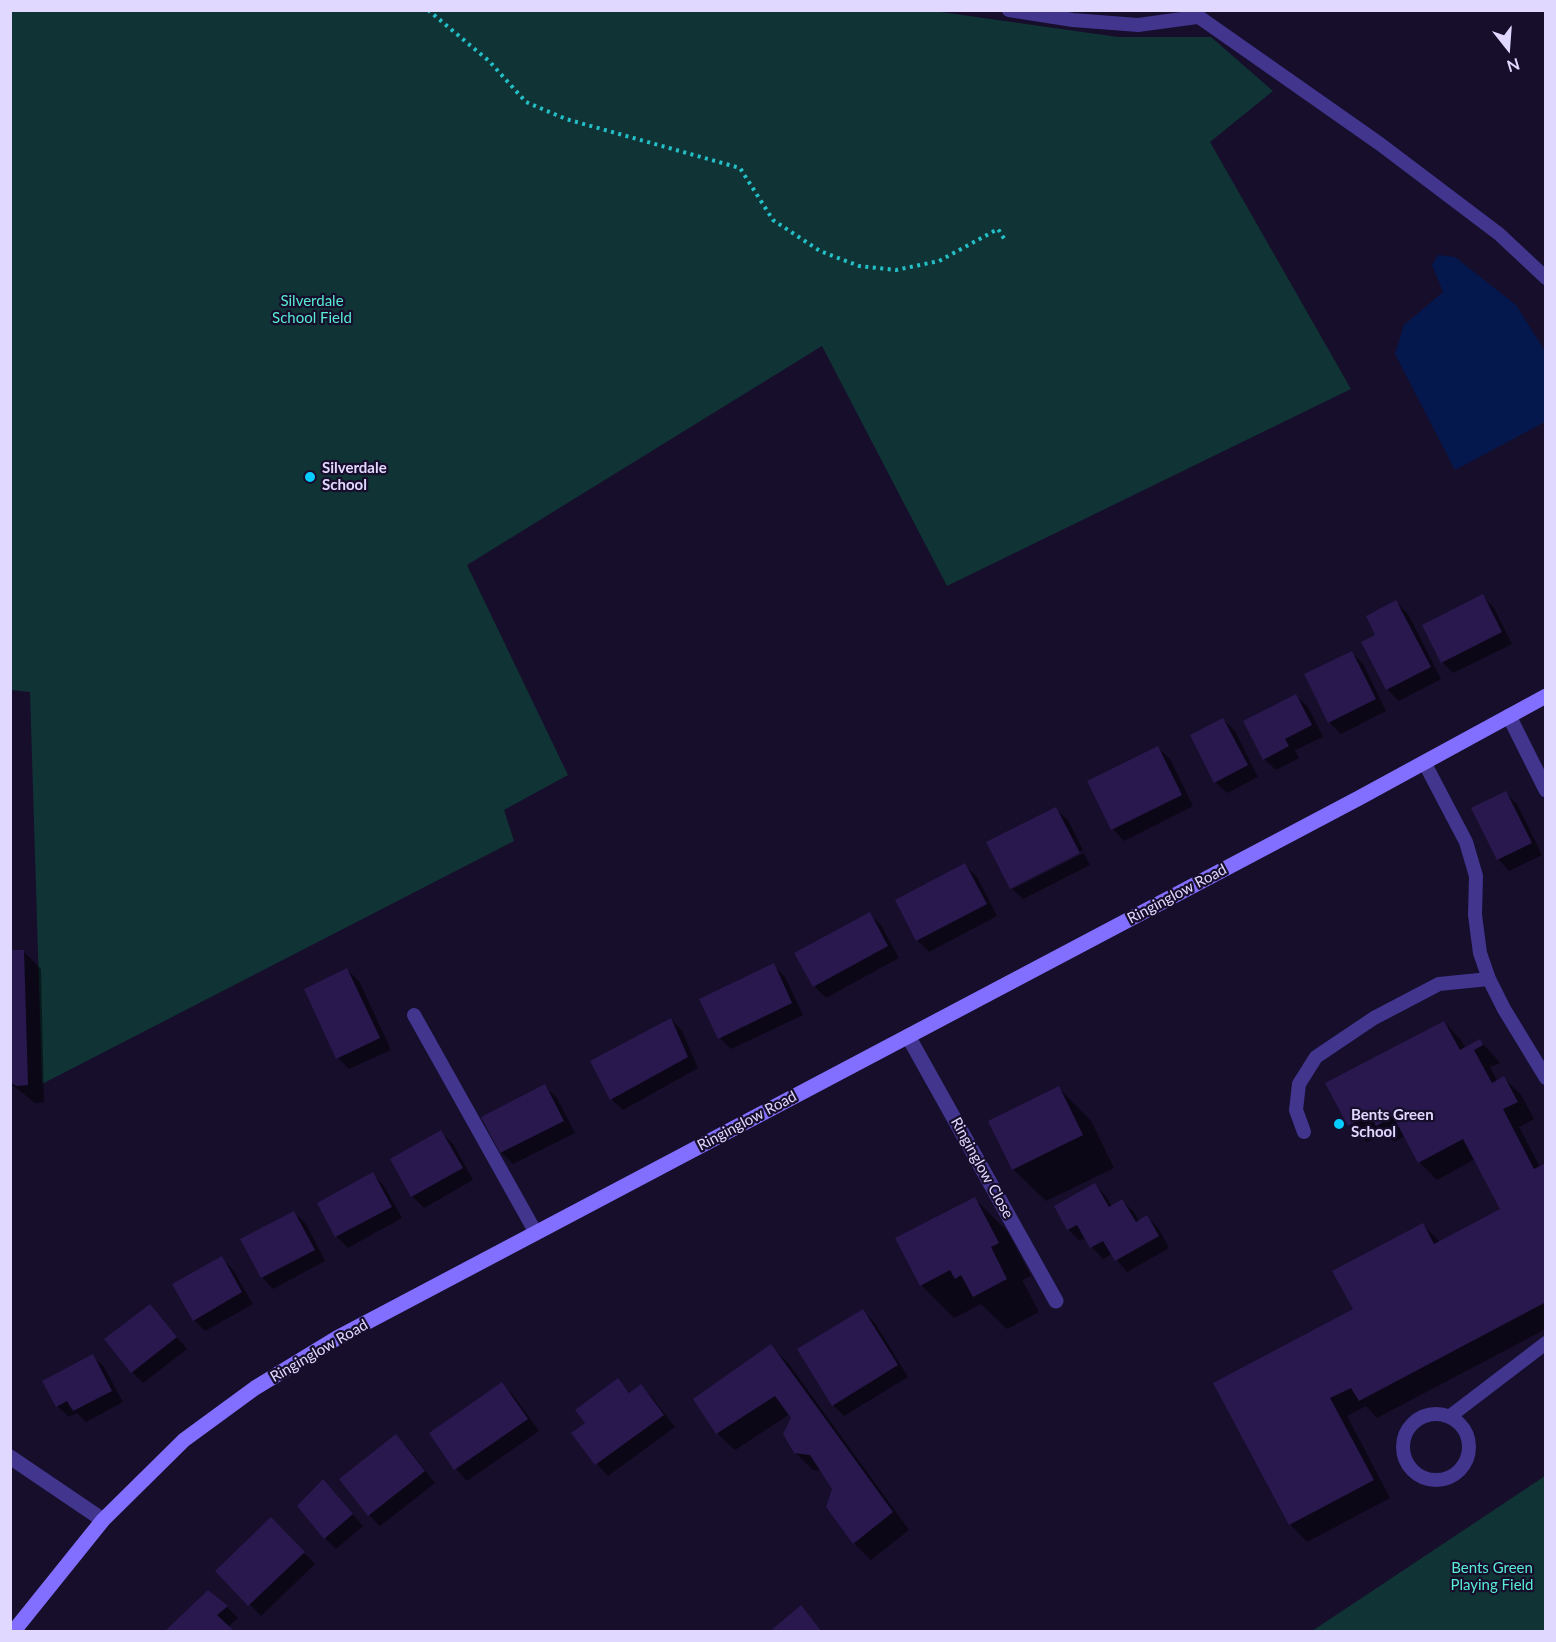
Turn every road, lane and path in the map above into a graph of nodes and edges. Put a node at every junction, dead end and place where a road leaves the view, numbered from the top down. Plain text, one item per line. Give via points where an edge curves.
1 (428, 10) edge
2 (1009, 10) edge
3 (1193, 14) edge
4 (1005, 240) dead end
5 (1545, 278) edge
6 (1545, 696) edge
7 (1509, 716) junction
8 (1424, 762) junction
9 (1545, 790) edge
10 (1489, 979) junction
11 (414, 1015) dead end
12 (908, 1036) junction
13 (1545, 1078) edge
14 (1304, 1132) dead end
15 (536, 1233) junction
16 (1056, 1301) dead end
17 (1545, 1343) edge
18 (1449, 1417) junction
19 (10, 1457) edge
20 (103, 1520) junction
21 (14, 1632) edge

1 - 4 path via 489,61 526,102 566,119 740,168 773,220 820,250 859,266 896,270 939,261 998,229
2 - 3 lane via 1138,25
3 - 5 lane via 1389,151 1499,234
6 - 7 street, Ringinglow Road
7 - 8 street, Ringinglow Road
7 - 9 street
8 - 10 lane via 1466,842 1476,876 1474,915 1480,953
8 - 12 street, Ringinglow Road
10 - 13 lane
10 - 14 lane via 1439,984 1374,1018 1316,1057 1299,1084 1296,1110
11 - 15 lane
12 - 15 street, Ringinglow Road
12 - 16 street, Ringinglow Close
15 - 20 street, Ringinglow Road via 337,1338 255,1388 184,1440
17 - 18 lane
18 - 18 lane via 1465,1431 1469,1441 1466,1462 1460,1471 1440,1480 1419,1475 1406,1459 1405,1437 1418,1420 1438,1414
19 - 20 street
20 - 21 street, Ringinglow Road

